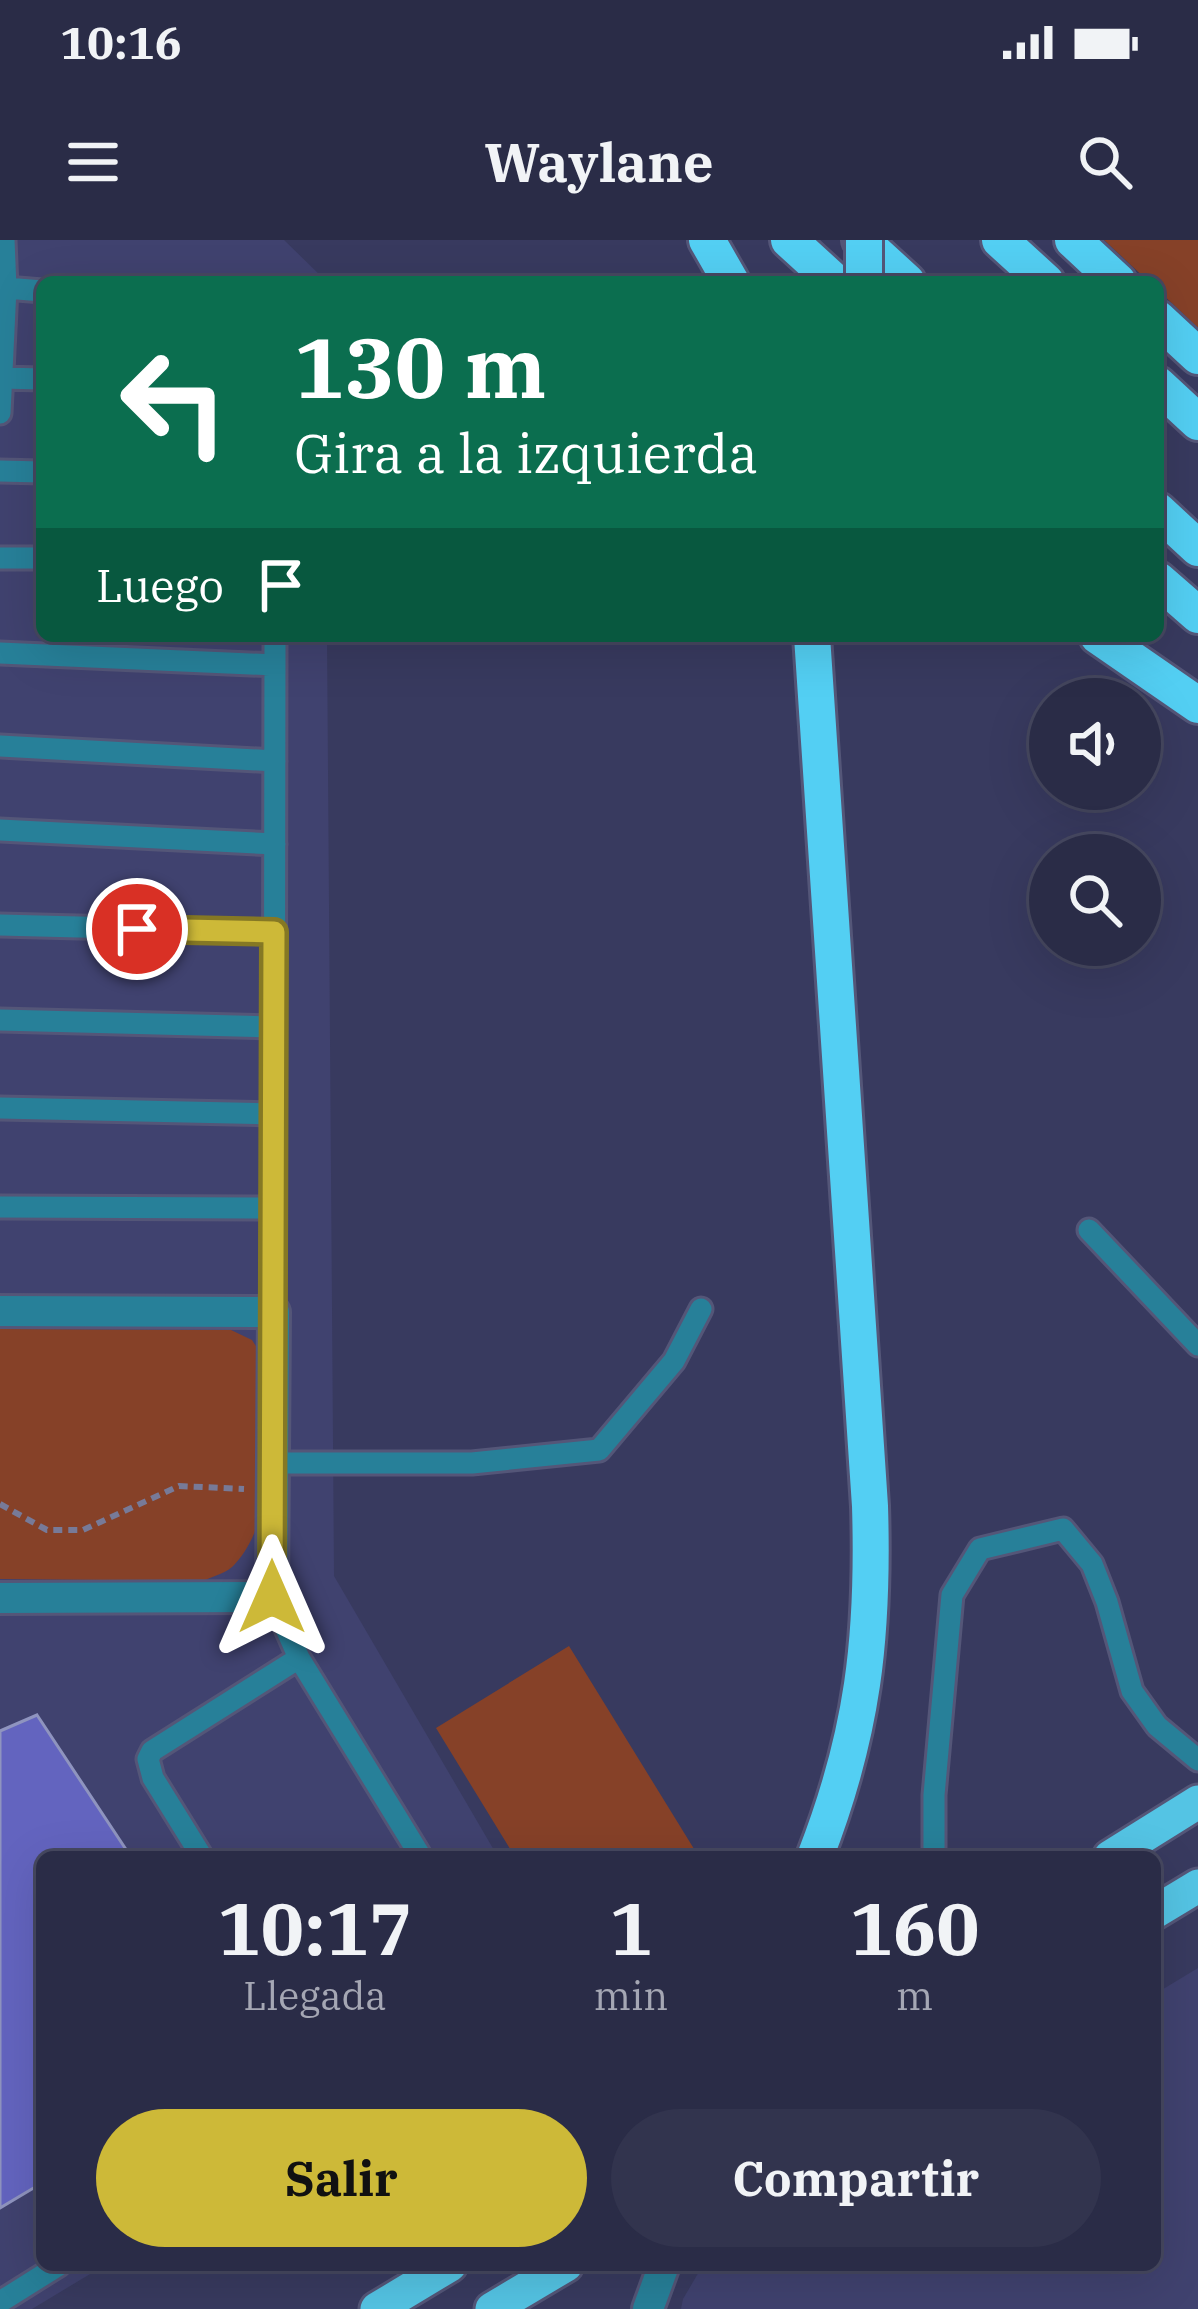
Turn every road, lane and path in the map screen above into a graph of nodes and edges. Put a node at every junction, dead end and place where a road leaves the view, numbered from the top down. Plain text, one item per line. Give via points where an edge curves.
1 (4, 240) edge
2 (707, 240) edge
3 (790, 240) edge
4 (863, 240) edge
5 (1000, 240) edge
6 (1073, 240) edge
7 (728, 276) edge
8 (829, 276) edge
9 (864, 276) edge
10 (902, 276) edge
11 (1039, 276) edge
12 (1112, 276) edge
13 (6, 288) junction
14 (36, 291) edge
15 (1164, 325) edge
16 (1198, 356) edge
17 (2, 378) edge
18 (36, 379) edge
19 (1164, 391) edge
20 (0, 413) edge
21 (1198, 422) edge
22 (0, 471) edge
23 (36, 472) edge
24 (1164, 517) edge
25 (1198, 548) edge
26 (0, 558) edge
27 (36, 559) edge
28 (1164, 585) edge
29 (1198, 615) edge
30 (275, 642) edge
31 (812, 642) edge
32 (1107, 642) edge
33 (0, 653) edge
34 (275, 665) junction
35 (1198, 705) edge
36 (0, 746) edge
37 (274, 760) junction
38 (0, 830) edge
39 (274, 844) junction
40 (0, 926) edge
41 (274, 932) junction
42 (0, 1019) edge
43 (274, 1027) junction
44 (0, 1108) edge
45 (274, 1114) junction
46 (0, 1207) edge
47 (274, 1208) junction
48 (1089, 1230) dead end
49 (701, 1309) dead end
50 (0, 1311) edge
51 (274, 1312) junction
52 (1198, 1346) edge
53 (273, 1477) junction
54 (0, 1504) edge
55 (272, 1597) junction
56 (0, 1598) edge
57 (298, 1658) junction
58 (1198, 1760) edge
59 (1198, 1802) edge
60 (198, 1851) edge
61 (417, 1851) edge
62 (817, 1851) edge
63 (934, 1851) edge
64 (1120, 1851) edge
65 (1198, 1886) edge
66 (1161, 1908) edge
67 (49, 2271) edge
68 (440, 2271) edge
69 (556, 2271) edge
70 (662, 2271) edge
71 (0, 2302) edge
72 (377, 2309) edge
73 (492, 2309) edge
74 (648, 2309) edge

1 - 13 lane
2 - 7 highway
3 - 8 highway
4 - 9 highway, bridge
4 - 10 highway
5 - 11 highway
6 - 12 highway
13 - 14 lane
13 - 17 lane
15 - 16 highway
17 - 18 lane
17 - 20 lane
19 - 21 highway
22 - 23 lane
24 - 25 highway
26 - 27 lane
28 - 29 highway
30 - 34 lane
31 - 62 highway via 872,1592 853,1748
32 - 35 highway
33 - 34 lane
34 - 37 lane
36 - 37 lane
37 - 39 lane
38 - 39 lane
39 - 41 lane
40 - 41 lane
41 - 43 lane
42 - 43 lane
43 - 45 lane
44 - 45 lane
45 - 47 lane
46 - 47 lane
47 - 51 lane
48 - 52 lane
49 - 53 lane via 674,1361 599,1450
50 - 51 street
51 - 53 street
53 - 54 path via 179,1486 83,1530 47,1530
53 - 55 street
55 - 56 street
55 - 57 lane
57 - 60 lane via 152,1751 153,1778
57 - 61 lane
58 - 63 lane via 1157,1726 1132,1690 1092,1564 1063,1529 980,1549 952,1595
59 - 64 highway
65 - 66 highway
67 - 71 lane
68 - 72 highway
69 - 73 highway
70 - 74 street

